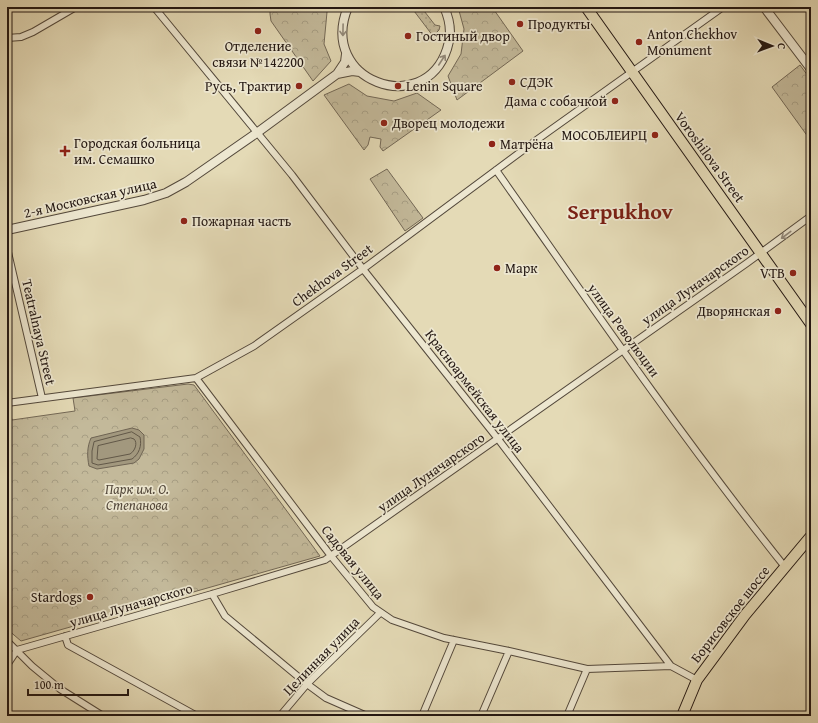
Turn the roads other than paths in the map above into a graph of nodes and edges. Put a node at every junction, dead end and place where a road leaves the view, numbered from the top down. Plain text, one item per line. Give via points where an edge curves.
1 (76, 7) edge
2 (154, 7) edge
3 (348, 7) edge
4 (586, 7) edge
5 (723, 7) edge
6 (764, 7) edge
7 (445, 8) edge
8 (7, 38) edge
9 (346, 54) junction
10 (811, 69) edge
11 (360, 72) junction
12 (632, 72) junction
13 (338, 74) junction
14 (258, 132) junction
15 (496, 170) junction
16 (811, 216) edge
17 (7, 230) edge
18 (7, 248) edge
19 (761, 254) junction
20 (363, 269) junction
21 (811, 324) edge
22 (623, 350) junction
23 (196, 378) junction
24 (42, 398) junction
25 (7, 403) edge
26 (498, 439) junction
27 (811, 536) edge
28 (331, 556) junction
29 (785, 567) junction
30 (212, 594) junction
31 (380, 613) junction
32 (65, 636) junction
33 (454, 640) junction
34 (7, 641) edge
35 (17, 650) junction
36 (509, 651) junction
37 (7, 665) edge
38 (671, 666) junction
39 (587, 669) junction
40 (697, 680) junction
41 (307, 684) junction
42 (103, 716) edge
43 (196, 716) edge
44 (280, 716) edge
45 (367, 716) edge
46 (422, 716) edge
47 (481, 716) edge
48 (567, 716) edge
49 (682, 716) edge

1 - 8 street via 33,32 21,37
2 - 14 street, Красноармейская улица
3 -> 9 street via 342,28
4 - 12 main road, Voroshilova Street
5 - 12 street, Chekhova Street
6 - 10 street
11 -> 7 street via 380,84 391,86 403,86 426,77 436,68 449,44 450,32
9 - 11 street
9 - 13 street via 345,62
11 - 13 street
12 - 15 street, Chekhova Street
12 - 19 main road, Voroshilova Street
13 - 14 street, 2-я Московская улица
14 - 17 street, 2-я Московская улица via 166,193
14 - 20 street, Красноармейская улица
15 - 20 street, Chekhova Street
15 - 22 street, улица Революции
16 -> 19 street, улица Луначарского
18 - 24 street, Teatralnaya Street
19 - 21 main road, Voroshilova Street
19 - 22 street, улица Луначарского
20 - 23 street, Chekhova Street via 254,346
20 - 26 street, Красноармейская улица
22 - 26 street, улица Луначарского
22 - 29 street, улица Революции
23 - 24 street, Chekhova Street
23 - 28 street, Садовая улица
24 - 25 street, Chekhova Street
26 - 28 street, улица Луначарского
26 - 38 street, Красноармейская улица
27 - 29 main road, Борисовское шоссе
28 - 30 street, улица Луначарского
28 - 31 street, Садовая улица
29 - 40 main road, Борисовское шоссе via 745,615
30 - 32 street, улица Луначарского
30 - 41 street via 225,616
31 - 33 street, Садовая улица via 392,620
31 - 41 street, Целинная улица
32 - 35 street, улица Луначарского
32 - 43 street via 68,645
33 - 36 street, Садовая улица
33 - 46 street
34 - 35 street
35 - 37 street
35 - 42 street via 60,689
36 - 39 street, Садовая улица
36 - 47 street
38 - 39 street, Садовая улица
38 - 40 street
39 - 48 street
40 - 49 main road, Борисовское шоссе
41 - 44 street, Целинная улица
41 - 45 street via 326,698

